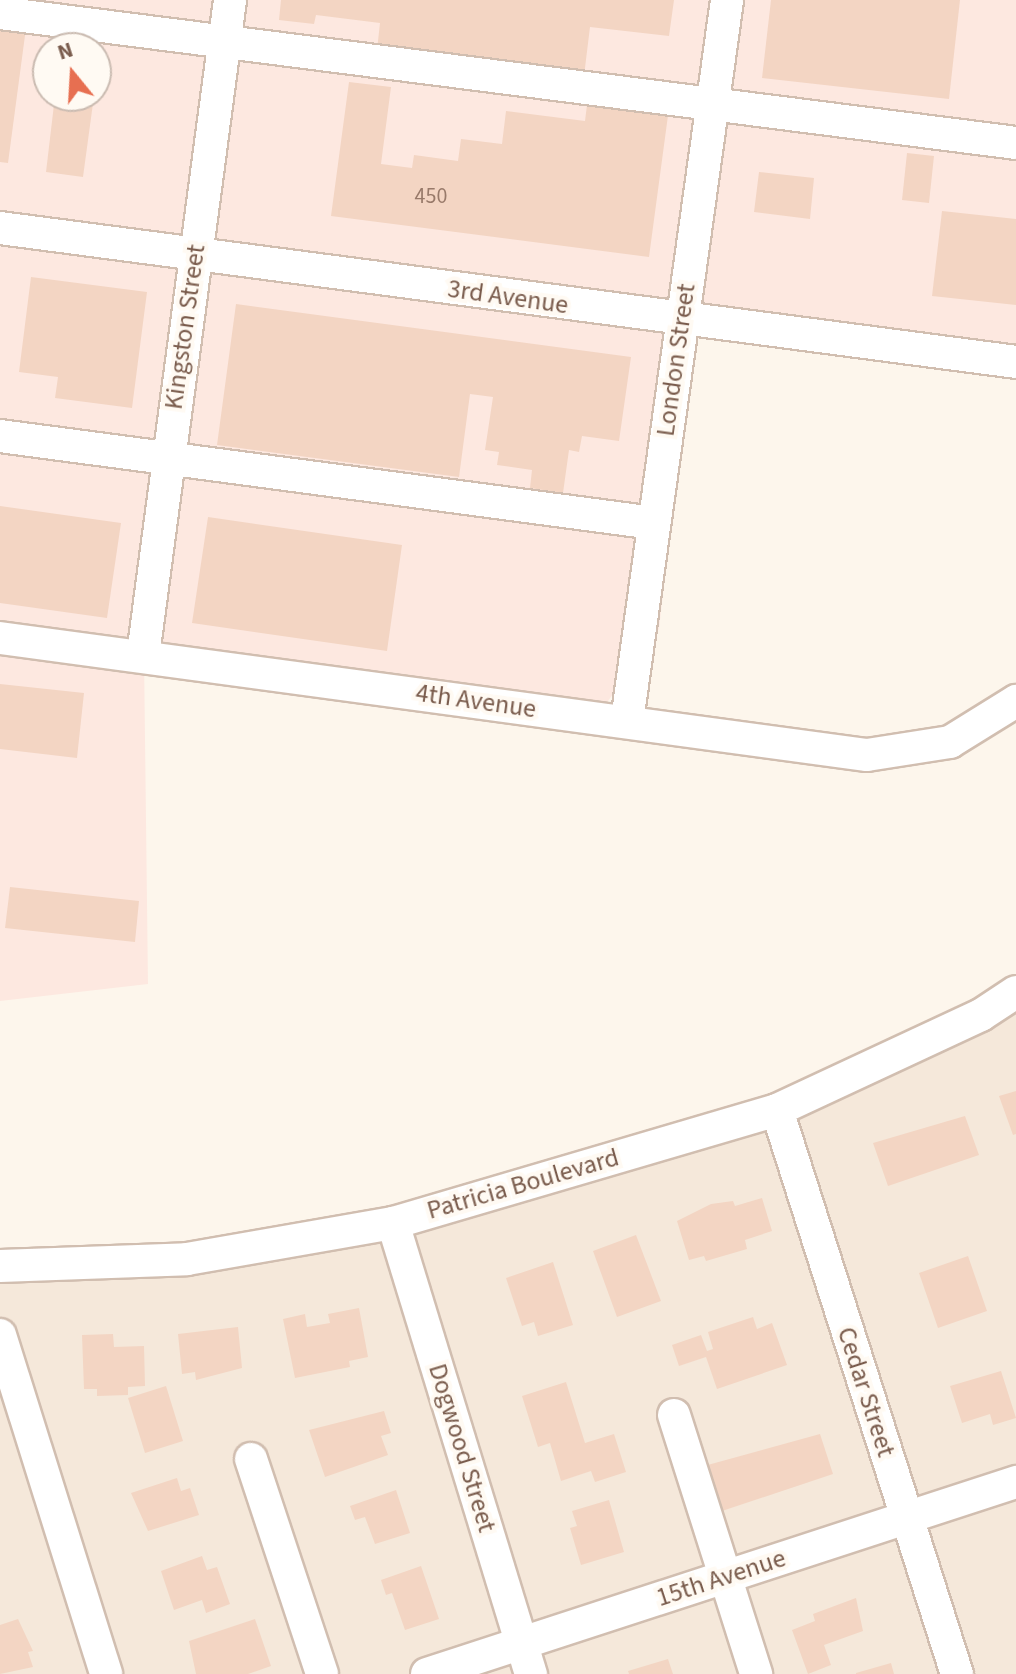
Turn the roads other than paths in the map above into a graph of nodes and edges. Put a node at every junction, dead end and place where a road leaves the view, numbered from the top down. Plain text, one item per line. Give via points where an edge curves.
1 (230, 0) edge
2 (727, 0) edge
3 (0, 13) edge
4 (224, 44) junction
5 (713, 105) junction
6 (1016, 143) edge
7 (0, 228) edge
8 (194, 254) junction
9 (681, 320) junction
10 (1016, 362) edge
11 (0, 436) edge
12 (166, 462) junction
13 (654, 523) junction
14 (0, 638) edge
15 (143, 655) junction
16 (1016, 701) edge
17 (627, 721) junction
18 (1016, 992) edge
19 (777, 1110) junction
20 (393, 1223) junction
21 (0, 1266) edge
22 (0, 1335) edge
23 (674, 1415) dead end
24 (251, 1459) dead end
25 (1016, 1482) edge
26 (905, 1517) junction
27 (725, 1576) junction
28 (521, 1644) junction
29 (106, 1674) edge
30 (322, 1674) edge
31 (427, 1674) edge
32 (531, 1674) edge
33 (756, 1674) edge
34 (957, 1674) edge

1 - 4 street, Kingston Street
2 - 5 street, London Street
3 - 4 street
4 - 5 street
4 - 8 street, Kingston Street
5 - 6 street
5 - 9 street, London Street
7 - 8 street, 3rd Avenue
8 - 9 street, 3rd Avenue
8 - 12 street, Kingston Street
9 - 10 street, 3rd Avenue
9 - 13 street, London Street
11 - 12 street
12 - 13 street
12 - 15 street, Kingston Street
13 - 17 street, London Street
14 - 15 street, 4th Avenue
15 - 17 street, 4th Avenue
16 - 17 street, 4th Avenue via 950,742 867,755
18 - 19 street, Patricia Boulevard via 981,1015
19 - 20 street, Patricia Boulevard
19 - 26 street, Cedar Street
20 - 21 street, Patricia Boulevard via 187,1259
20 - 28 street, Dogwood Street
22 - 29 street
23 - 27 street
24 - 30 street
25 - 26 street, 15th Avenue
26 - 27 street, 15th Avenue
26 - 34 street, Cedar Street
27 - 28 street, 15th Avenue
27 - 33 street
28 - 31 street, 15th Avenue
28 - 32 street, Dogwood Street

